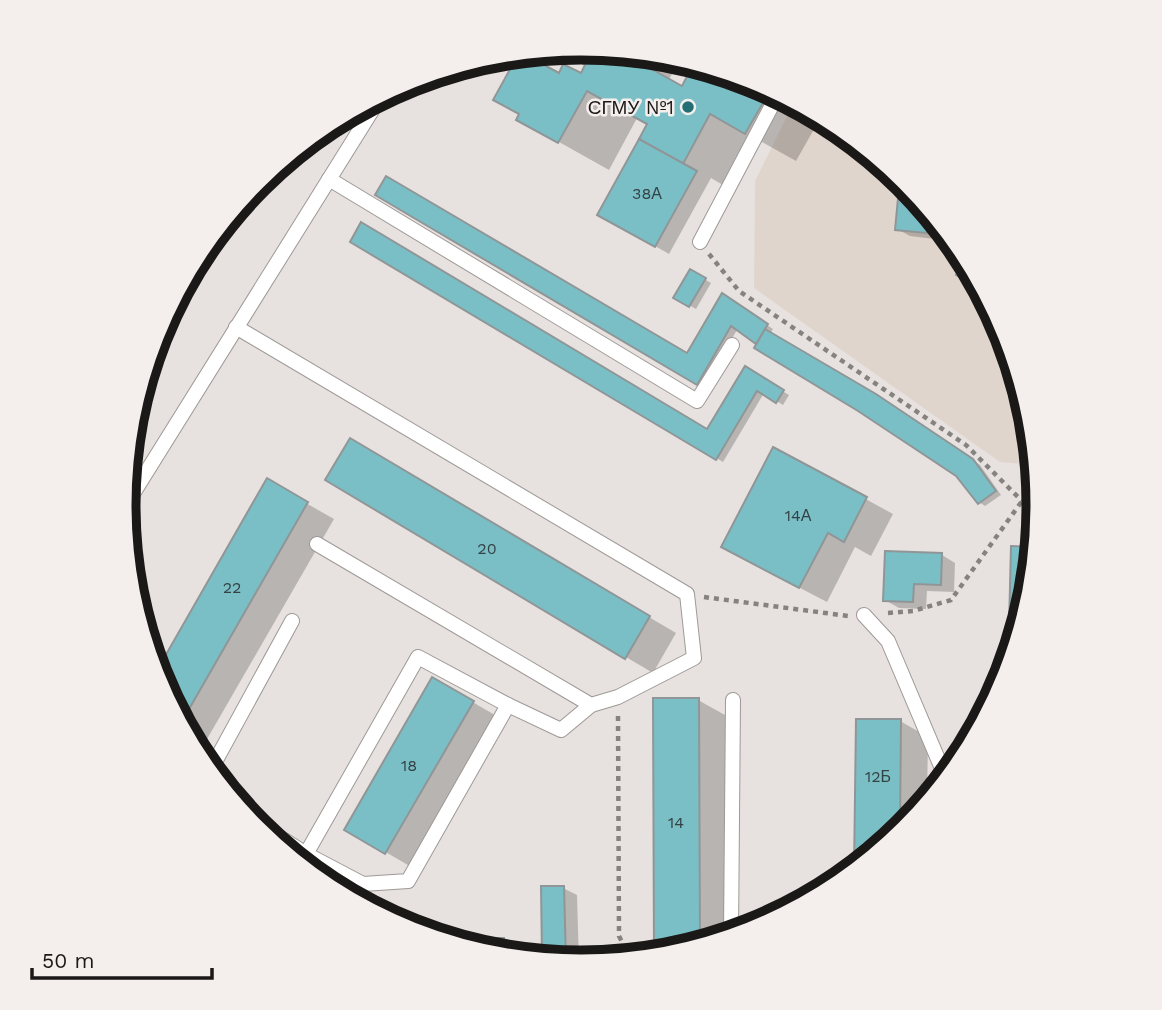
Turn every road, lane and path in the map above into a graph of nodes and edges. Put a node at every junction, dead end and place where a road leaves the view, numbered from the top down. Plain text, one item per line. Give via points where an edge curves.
1 (773, 103) edge
2 (371, 112) edge
3 (329, 179) junction
4 (700, 242) joint
5 (236, 327) junction
6 (732, 345) dead end
7 (136, 481) edge
8 (139, 483) junction
9 (136, 488) edge
10 (1026, 500) edge
11 (1022, 501) junction
12 (317, 544) dead end
13 (687, 594) junction
14 (864, 615) junction
15 (292, 621) dead end
16 (618, 697) junction
17 (733, 700) dead end
18 (508, 705) junction
19 (591, 705) junction
20 (216, 760) edge
21 (941, 766) edge
22 (300, 850) edge
23 (306, 854) junction
24 (731, 924) edge
25 (625, 948) edge

1 - 4 lane
2 - 3 lane
3 - 5 lane
3 - 6 lane via 697,401
4 - 11 path via 739,291 966,445
5 - 8 lane
5 - 13 lane
7 - 8 lane
8 - 9 lane
10 - 11 path
11 - 14 path via 951,600 913,611
12 - 19 lane
13 - 14 path via 843,617
13 - 16 lane via 694,658
14 - 21 lane via 888,641
15 - 20 lane
16 - 19 lane
16 - 25 path via 619,936
17 - 24 lane
18 - 19 lane via 561,730
18 - 23 lane via 408,881 363,884
18 - 23 lane via 418,657
22 - 23 lane

